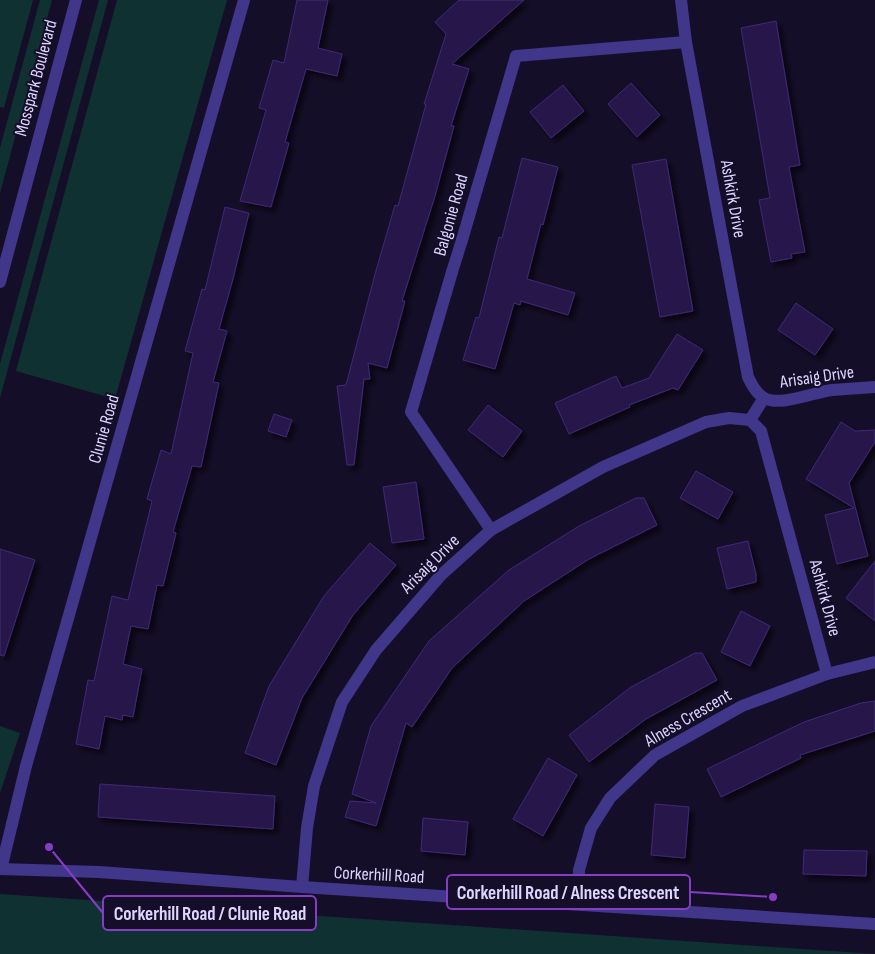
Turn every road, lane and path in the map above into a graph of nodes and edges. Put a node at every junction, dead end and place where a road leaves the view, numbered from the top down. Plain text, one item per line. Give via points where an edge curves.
1 (76, 0) edge
2 (244, 0) edge
3 (681, 0) edge
4 (686, 42) junction
5 (0, 282) edge
6 (875, 387) edge
7 (764, 398) junction
8 (750, 420) junction
9 (491, 530) junction
10 (875, 662) edge
11 (827, 674) junction
12 (0, 869) edge
13 (302, 888) junction
14 (578, 904) junction
15 (875, 924) edge

1 - 5 street, Mosspark Boulevard
2 - 12 street, Clunie Road via 26,766
3 - 4 street, Ashkirk Drive
4 - 7 street, Ashkirk Drive via 748,377 753,389
4 - 9 street, Balgonie Road via 516,56 411,412
6 - 7 street, Arisaig Drive via 831,390 774,401
7 - 8 street
8 - 9 street, Arisaig Drive via 729,418 706,422 603,467
8 - 11 street, Ashkirk Drive via 760,431
9 - 13 street, Arisaig Drive via 441,575 401,619 342,702 314,786
10 - 11 street, Alness Crescent
11 - 14 street, Alness Crescent via 742,706 655,755 610,798 591,828 579,870
12 - 13 street, Corkerhill Road via 99,872
13 - 14 street, Corkerhill Road
14 - 15 street, Corkerhill Road

